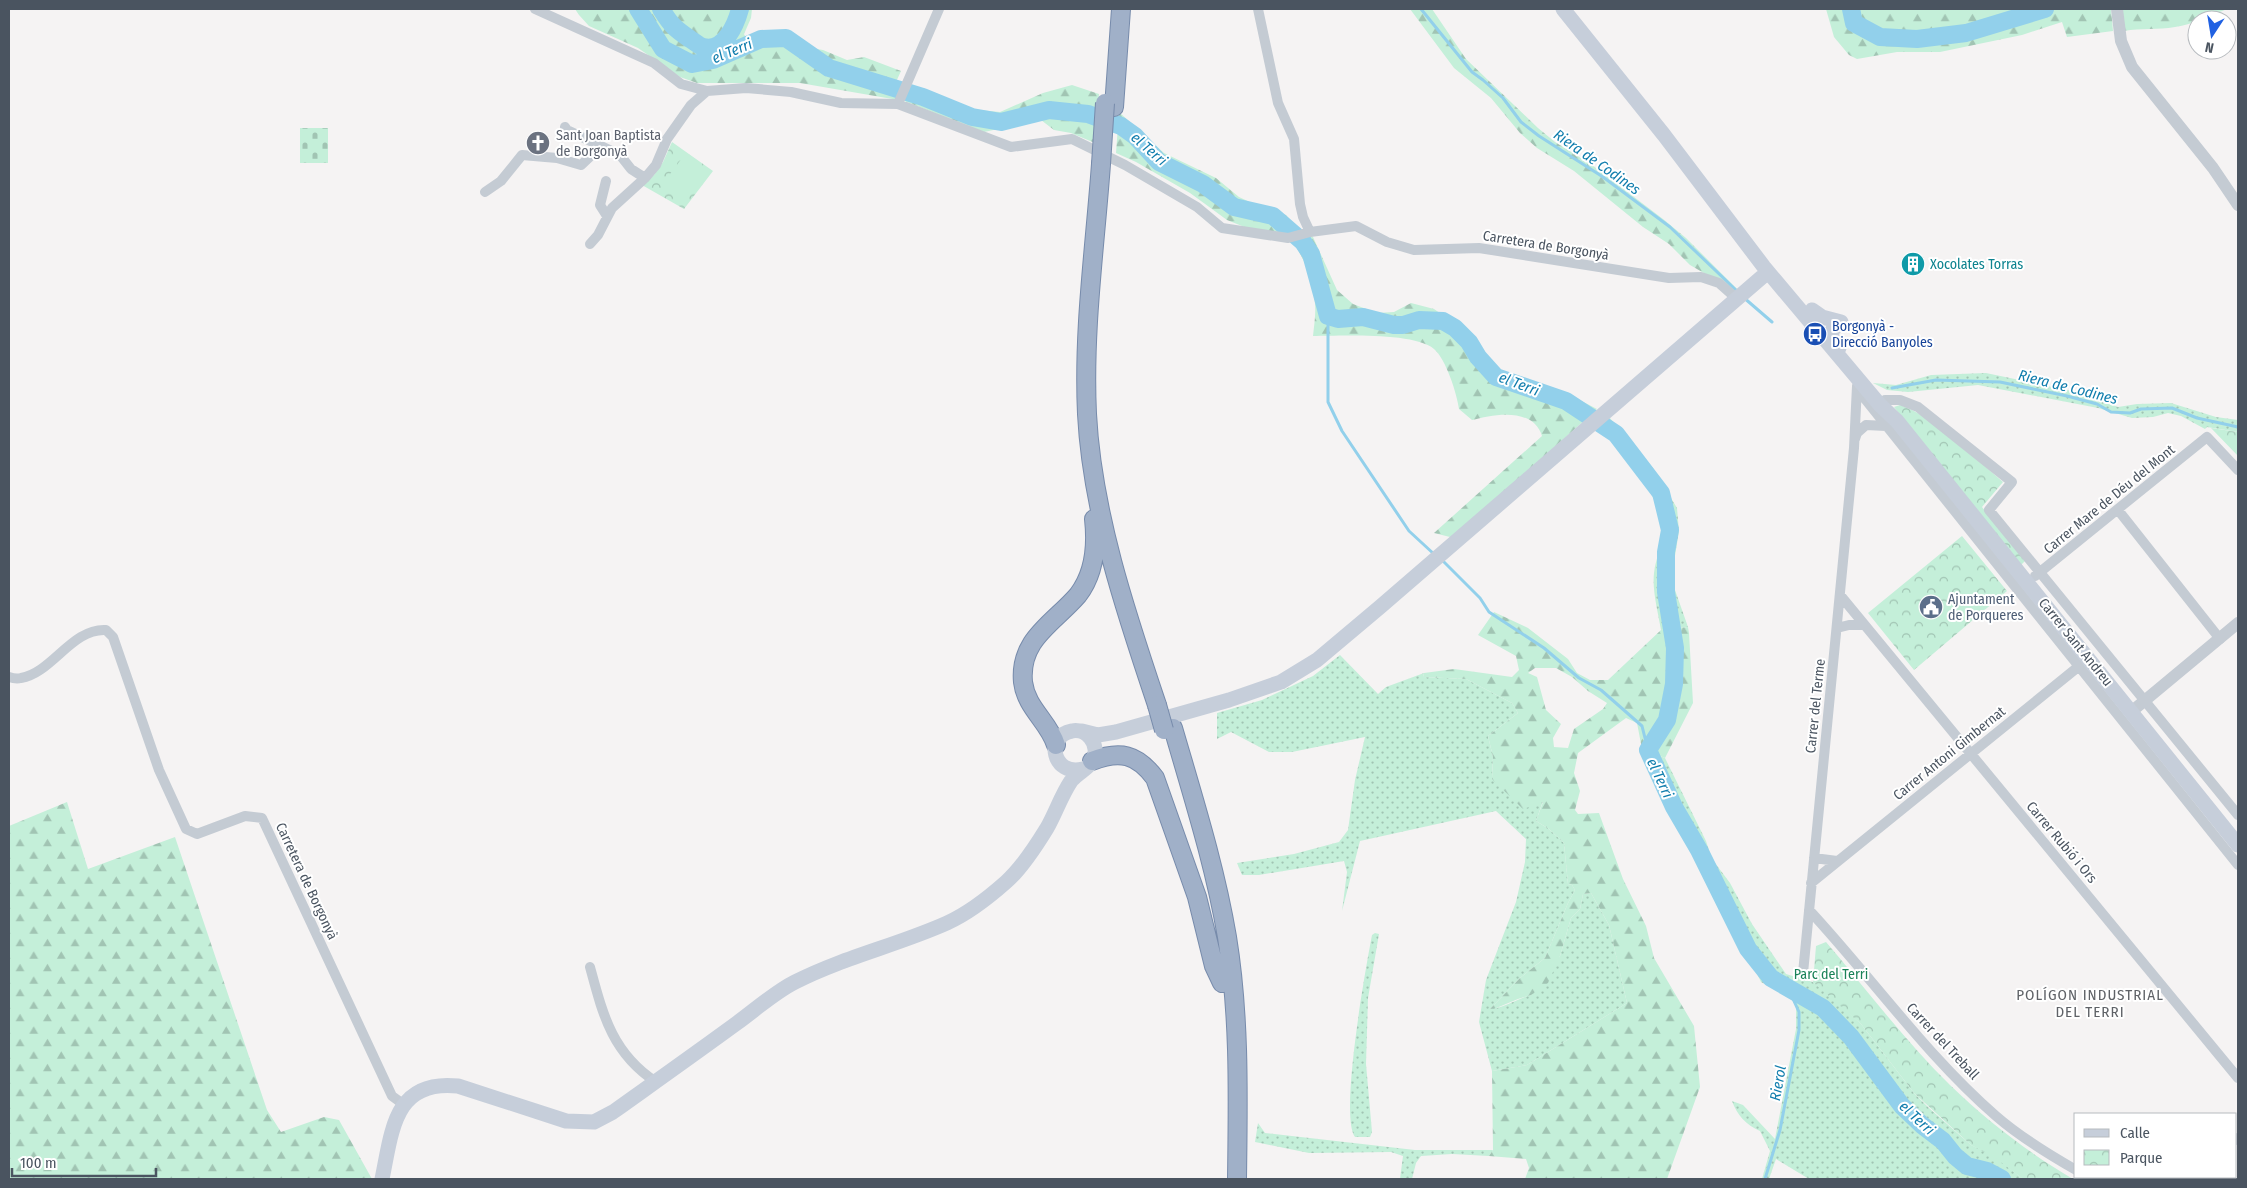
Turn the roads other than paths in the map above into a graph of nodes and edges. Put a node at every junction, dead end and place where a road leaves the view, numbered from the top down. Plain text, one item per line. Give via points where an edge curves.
1 (535, 9) edge
2 (939, 9) edge
3 (1110, 9) edge
4 (1115, 9) edge
5 (1121, 9) edge
6 (1258, 9) edge
7 (1563, 9) edge
8 (2116, 9) edge
9 (1112, 38) junction
10 (707, 91) junction
11 (898, 104) junction
12 (1110, 105) junction
13 (565, 127) dead end
14 (1664, 135) junction
15 (600, 146) junction
16 (1105, 166) junction
17 (645, 178) junction
18 (606, 182) dead end
19 (485, 192) dead end
20 (2238, 206) edge
21 (1728, 207) junction
22 (607, 216) junction
23 (1310, 232) junction
24 (590, 244) dead end
25 (1767, 273) junction
26 (1737, 300) junction
27 (1804, 304) junction
28 (1833, 328) junction
29 (1856, 382) junction
30 (1885, 400) junction
31 (1891, 424) junction
32 (1854, 442) junction
33 (2238, 470) edge
34 (1095, 481) junction
35 (2118, 510) junction
36 (2040, 572) junction
37 (2027, 583) junction
38 (1840, 595) junction
39 (2238, 623) edge
40 (1864, 625) junction
41 (1837, 628) junction
42 (2220, 639) junction
43 (2078, 666) junction
44 (9, 677) edge
45 (2145, 700) junction
46 (1161, 704) junction
47 (2131, 712) junction
48 (1168, 729) junction
49 (1082, 731) junction
50 (1116, 732) junction
51 (1056, 745) junction
52 (1971, 754) junction
53 (1090, 760) junction
54 (1061, 765) junction
55 (1062, 796) junction
56 (2238, 815) edge
57 (2236, 836) edge
58 (1814, 858) junction
59 (1837, 861) junction
60 (2238, 865) edge
61 (1811, 883) junction
62 (1809, 910) junction
63 (590, 967) dead end
64 (1803, 972) dead end
65 (1222, 983) junction
66 (2238, 1078) edge
67 (656, 1082) junction
68 (403, 1104) junction
69 (2074, 1169) edge
70 (382, 1179) edge
71 (1225, 1179) edge
72 (1237, 1179) edge

1 - 10 street, Carretera de Borgonyà via 654,63 681,84
2 - 11 street
3 - 9 highway
4 - 9 highway
5 - 12 highway
6 - 23 street via 1278,104 1294,139 1300,204
7 - 14 main road
8 - 20 street via 2119,32 2132,67 2213,168
9 - 12 highway
10 - 11 street, Carretera de Borgonyà via 746,88 791,92 841,103
10 - 17 street via 691,105
11 - 23 street, Carretera de Borgonyà via 1011,147 1072,139 1197,207 1222,228 1288,238
12 - 16 highway
13 - 15 street
14 - 21 main road
14 - 25 main road
15 - 17 street via 620,155
15 - 19 street via 581,165 557,158 522,155 501,181
16 - 34 highway via 1088,306 1086,364 1087,416
16 - 46 highway via 1096,335 1098,426 1111,512
17 - 22 street
18 - 22 street via 600,205
21 - 25 main road via 1744,234 1768,262
21 - 27 main road
22 - 24 street
23 - 26 street, Carretera de Borgonyà via 1356,226 1387,242 1414,250 1479,248 1669,278 1701,278 1719,284
25 - 26 main road
25 - 27 main road
26 - 50 main road via 1380,607 1297,674 1263,689
27 - 28 main road
27 - 28 main road via 1822,328
27 - 29 main road
28 - 29 main road via 1832,339 1849,362
28 - 30 main road via 1847,352
29 - 31 main road
29 - 32 street, Carrer del Terme
30 - 31 main road
30 - 36 street via 1900,400 1918,406 2012,482 1989,510
31 - 32 street via 1866,424
31 - 37 main road
31 - 43 street, Carrer Sant Andreu
32 - 38 street, Carrer del Terme
33 - 35 street, Carrer Mare de Déu del Mont via 2207,437
34 - 46 highway via 1121,586
34 - 51 highway via 1092,498 1096,546 1092,566 1078,595 1032,641 1023,670 1029,704
35 - 36 street, Carrer Mare de Déu del Mont
35 - 42 street
36 - 37 street, Carrer Mare de Déu del Mont
36 - 45 street
37 - 47 main road
38 - 40 street, Carrer Rubió i Ors
38 - 41 street, Carrer del Terme
39 - 42 street
40 - 41 street
40 - 52 street, Carrer Rubió i Ors
41 - 58 street, Carrer del Terme
42 - 45 street
43 - 52 street, Carrer Antoni Gimbernat
43 - 60 street, Carrer Sant Andreu
44 - 68 street, Carretera de Borgonyà via 20,678 36,671 81,637 97,630 106,630 113,637 159,770 186,829 197,834 245,816 262,818 392,1096
45 - 47 street
45 - 56 street
46 - 48 highway
47 - 57 main road
48 - 65 highway via 1207,886
48 - 72 highway via 1212,863 1227,939 1236,1028
49 - 50 main road via 1098,735
49 - 51 main road via 1064,733
49 - 53 main road via 1092,738
50 - 53 main road via 1104,740
51 - 54 main road via 1055,754
52 - 59 street, Carrer Antoni Gimbernat
52 - 66 street, Carrer Rubió i Ors
53 - 54 main road via 1071,770
53 - 55 main road
53 - 65 highway via 1123,755 1147,766 1155,778 1197,897 1214,966
54 - 55 main road via 1064,780
55 - 67 main road via 1046,828 1017,870 984,901 948,923 793,983
58 - 59 street
58 - 61 street, Carrer del Terme
59 - 61 street, Carrer Antoni Gimbernat
61 - 62 street, Carrer del Terme
62 - 64 street, Carrer del Terme
62 - 69 street, Carrer del Treball via 1966,1087 2038,1148
63 - 67 street via 603,1014 617,1046 638,1070
65 - 71 highway
67 - 68 main road via 603,1118 585,1123 566,1121 444,1084 416,1093
68 - 70 main road via 395,1121

